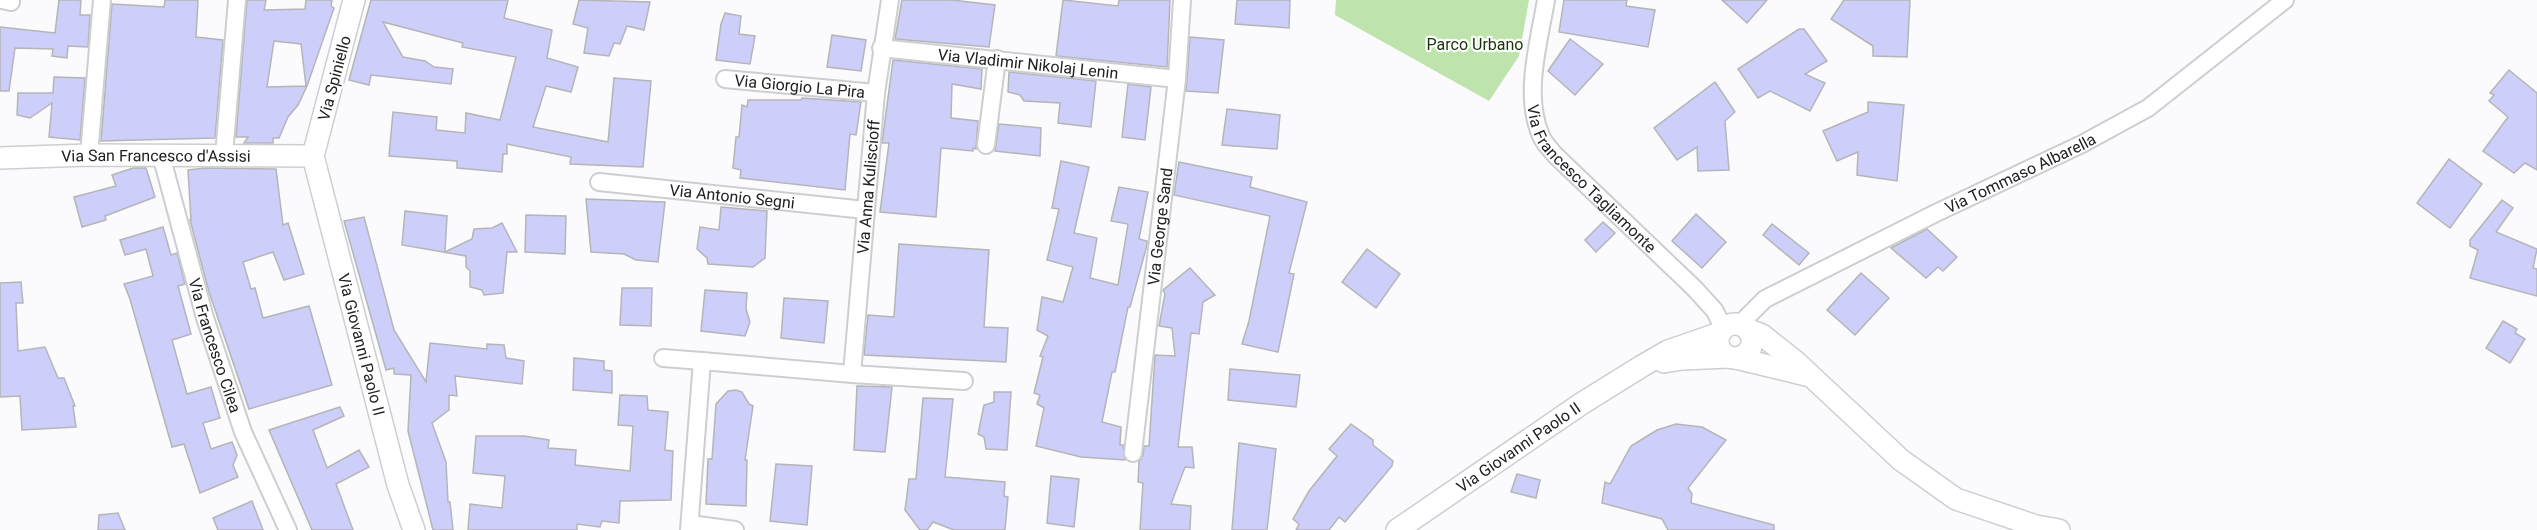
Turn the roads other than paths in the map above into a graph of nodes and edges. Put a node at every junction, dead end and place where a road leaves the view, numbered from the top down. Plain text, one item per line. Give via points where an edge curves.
1 (102, 0) edge
2 (237, 0) edge
3 (354, 0) edge
4 (890, 0) edge
5 (1182, 0) edge
6 (1546, 0) edge
7 (2285, 0) edge
8 (881, 48) junction
9 (997, 59) junction
10 (725, 79) dead end
11 (1177, 79) junction
12 (876, 93) junction
13 (986, 145) dead end
14 (89, 155) junction
15 (161, 155) junction
16 (224, 155) junction
17 (313, 156) junction
18 (0, 158) edge
19 (599, 182) dead end
20 (865, 210) junction
21 (1733, 329) junction
22 (663, 357) dead end
23 (1732, 357) junction
24 (702, 361) junction
25 (1642, 366) junction
26 (852, 374) junction
27 (1815, 380) junction
28 (964, 381) dead end
29 (1133, 453) dead end
30 (689, 527) edge
31 (288, 530) edge
32 (414, 530) edge
33 (735, 530) edge
34 (1397, 530) edge
35 (2059, 530) edge

1 - 14 street
2 - 16 street
3 - 17 street, Via Spiniello
4 - 8 street, Via Anna Kuliscioff
5 - 11 street, Via George Sand
6 - 21 street, Via Francesco Tagliamonte via 1533,103 1542,137 1555,155
7 - 21 street, Via Tommaso Albarella via 2148,108 1765,299
8 - 9 street, Via Vladimir Nikolaj Lenin
8 - 12 street, Via Anna Kuliscioff
9 - 11 street, Via Vladimir Nikolaj Lenin
9 - 13 street
10 - 12 street, Via Giorgio La Pira
11 - 29 street, Via George Sand
12 - 20 street, Via Anna Kuliscioff
14 - 15 street, Via San Francesco d'Assisi
14 - 18 street, Via San Francesco d'Assisi
15 - 16 street, Via San Francesco d'Assisi
15 - 31 street, Via Francesco Cilea via 205,318 243,432
16 - 17 street, Via San Francesco d'Assisi
17 - 32 street, Via Giovanni Paolo II via 398,486
19 - 20 street, Via Antonio Segni
20 - 26 street, Via Anna Kuliscioff
21 - 23 street via 1718,345
21 - 23 street via 1752,335 1752,345 1746,354
21 - 25 street, Via Giovanni Paolo II via 1668,351
21 - 27 street, Via Giovanni Paolo II via 1762,335
22 - 24 street
23 - 25 street, Via Giovanni Paolo II
23 - 27 street, Via Giovanni Paolo II via 1801,372
24 - 26 street
24 - 30 street
25 - 34 street, Via Giovanni Paolo II
26 - 28 street
27 - 35 street, Via Giovanni Paolo II via 1900,460 1956,499
30 - 33 street

